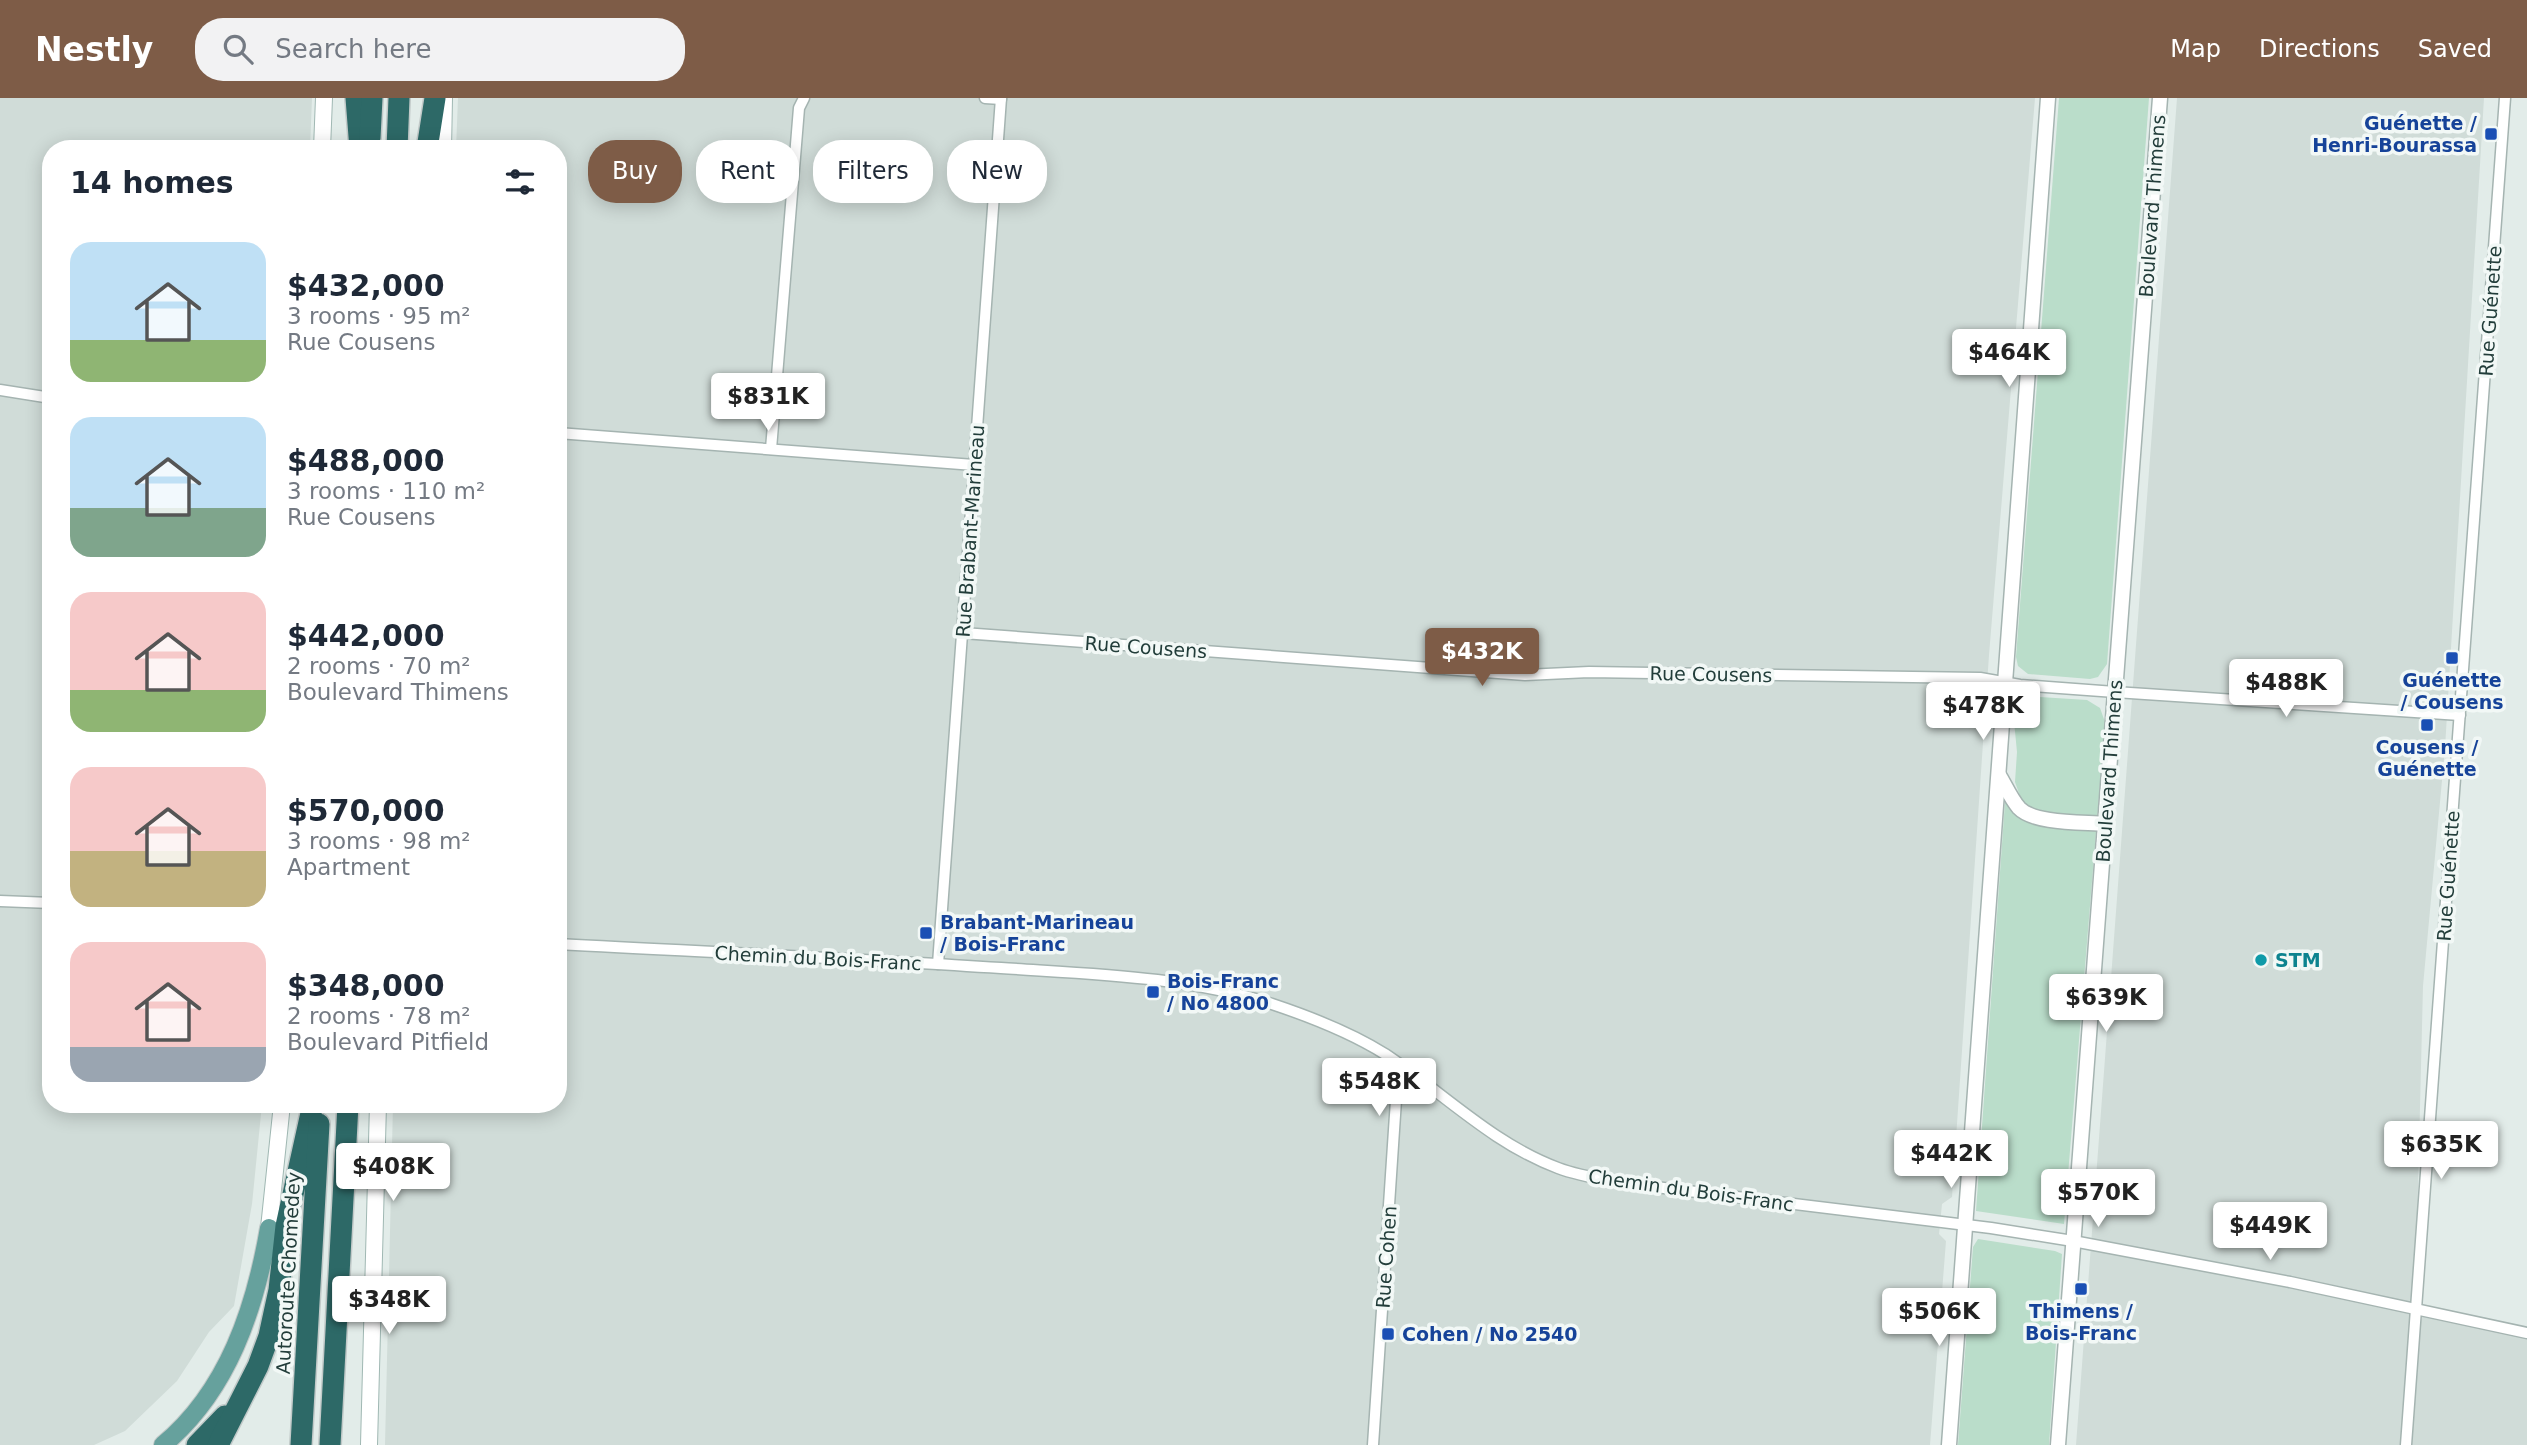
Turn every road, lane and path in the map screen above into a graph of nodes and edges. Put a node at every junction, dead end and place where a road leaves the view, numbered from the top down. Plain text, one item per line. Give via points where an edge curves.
1 (324, 98) edge
2 (356, 98) edge
3 (372, 98) edge
4 (399, 98) edge
5 (435, 98) edge
6 (444, 98) edge
7 (804, 98) edge
8 (985, 98) edge
9 (2048, 98) edge
10 (2160, 98) edge
11 (2505, 98) edge
12 (1001, 99) edge
13 (322, 140) edge
14 (359, 140) edge
15 (370, 140) edge
16 (397, 140) edge
17 (428, 140) edge
18 (443, 140) edge
19 (0, 390) edge
20 (42, 397) edge
21 (567, 433) edge
22 (771, 449) junction
23 (974, 465) junction
24 (963, 633) junction
25 (2005, 682) junction
26 (2115, 692) junction
27 (2460, 715) junction
28 (1999, 775) junction
29 (2105, 824) junction
30 (0, 901) edge
31 (42, 903) edge
32 (567, 944) edge
33 (938, 964) junction
34 (1406, 1070) junction
35 (281, 1113) edge
36 (311, 1113) edge
37 (319, 1113) edge
38 (348, 1113) edge
39 (377, 1113) edge
40 (1965, 1225) junction
41 (269, 1228) joint
42 (2073, 1241) junction
43 (2415, 1310) junction
44 (2527, 1332) edge
45 (244, 1393) junction
46 (163, 1445) edge
47 (197, 1445) edge
48 (218, 1445) edge
49 (301, 1445) edge
50 (330, 1445) edge
51 (369, 1445) edge
52 (1373, 1445) edge
53 (1949, 1445) edge
54 (2058, 1445) edge
55 (2406, 1445) edge

1 - 13 main road
2 - 14 highway
3 - 15 highway
4 - 16 highway
5 - 17 highway
6 - 18 main road
7 - 22 street via 799,108
8 - 12 street
9 - 25 street
10 - 26 street, Boulevard Thimens
11 - 27 street, Rue Guénette
12 - 23 street, Rue Brabant-Marineau
19 - 20 street
21 - 22 street
22 - 23 street
23 - 24 street, Rue Brabant-Marineau
24 - 25 street, Rue Cousens via 1525,675 1589,672
24 - 33 street, Rue Brabant-Marineau
25 - 26 street, Rue Cousens
25 - 28 street
26 - 27 street, Rue Cousens
26 - 29 street, Boulevard Thimens
27 - 43 street, Rue Guénette
28 - 29 street via 2028,815
28 - 40 street
29 - 42 street, Boulevard Thimens
30 - 31 street
32 - 33 street, Chemin du Bois-Franc
33 - 34 street, Chemin du Bois-Franc via 1134,978 1229,993 1325,1023
34 - 40 street, Chemin du Bois-Franc via 1515,1147 1570,1172 1632,1184
34 - 52 street, Rue Cohen via 1396,1100
35 - 41 main road
36 - 45 highway via 286,1226 274,1320
37 - 49 highway, Autoroute Chomedey
38 - 50 highway
39 - 51 main road
40 - 42 street, Chemin du Bois-Franc
40 - 53 street
41 - 46 main road via 256,1287 229,1362 203,1404
42 - 43 street, Chemin du Bois-Franc
42 - 54 street, Boulevard Thimens
43 - 44 street, Chemin du Bois-Franc
43 - 55 street, Rue Guénette
45 - 47 highway
45 - 48 highway

